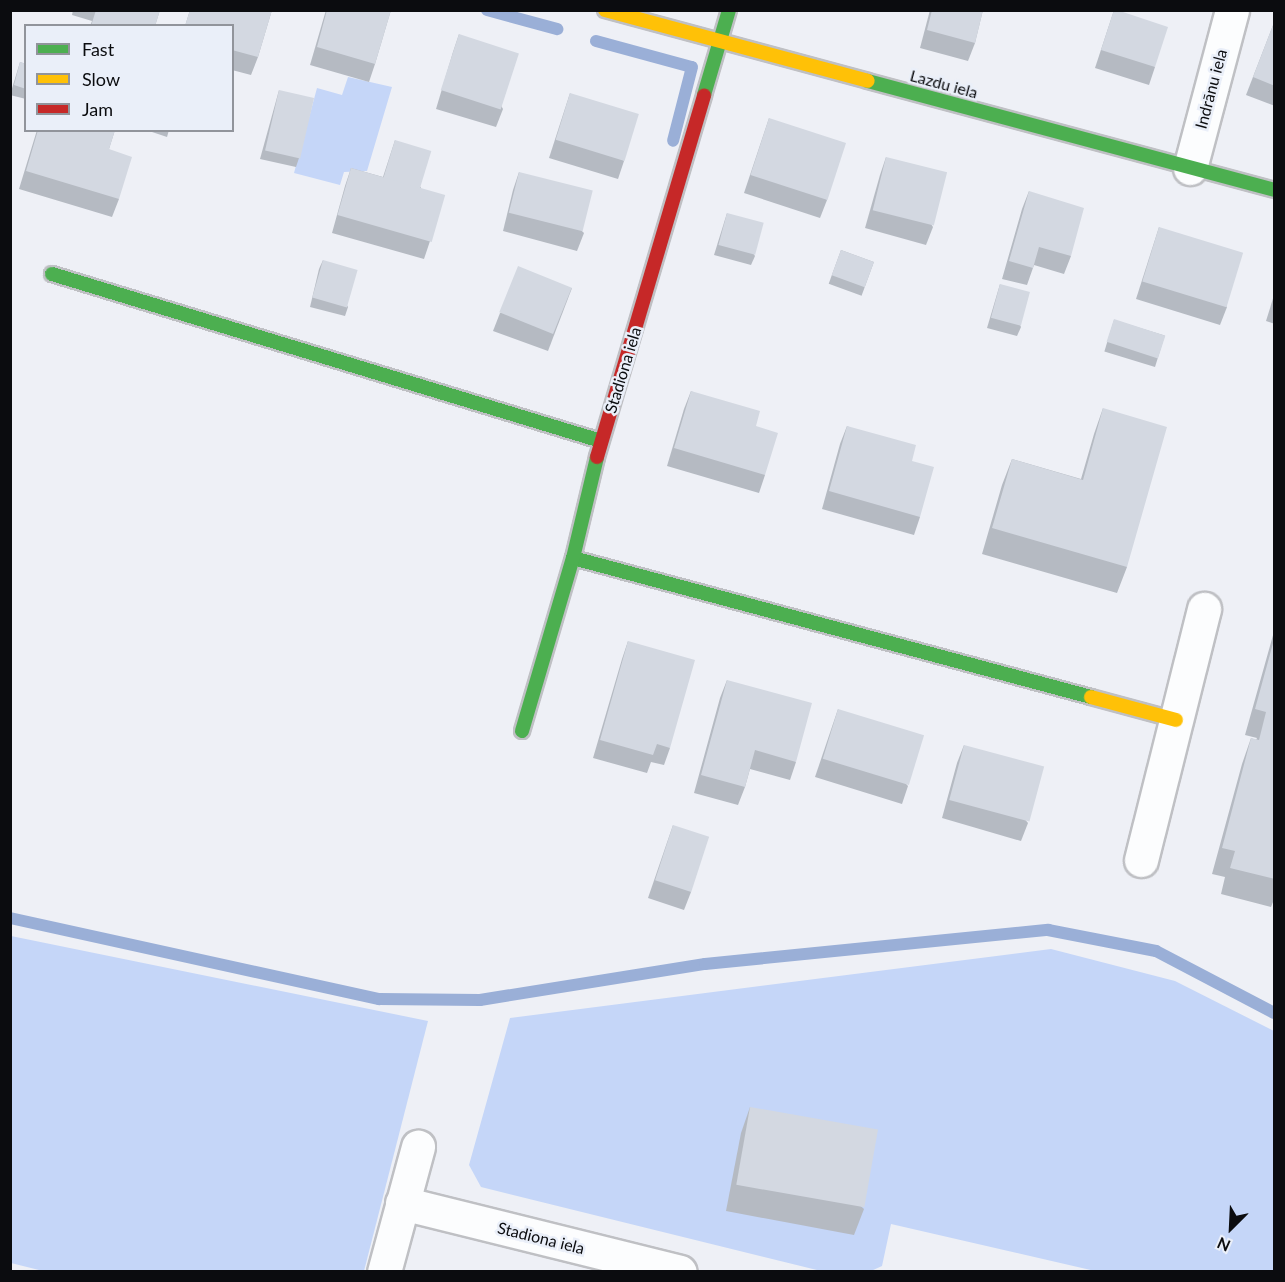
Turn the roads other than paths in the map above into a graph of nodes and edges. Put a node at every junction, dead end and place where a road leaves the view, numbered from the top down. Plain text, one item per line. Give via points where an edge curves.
1 (604, 10) edge
2 (729, 10) edge
3 (1232, 10) edge
4 (720, 41) junction
5 (1190, 168) junction
6 (1275, 190) edge
7 (52, 274) dead end
8 (601, 441) junction
9 (573, 558) junction
10 (1204, 609) dead end
11 (1176, 720) junction
12 (522, 731) dead end
13 (1141, 860) dead end
14 (418, 1147) dead end
15 (402, 1203) junction
16 (384, 1272) edge
17 (680, 1272) edge

1 - 4 street, Lazdu iela
2 - 4 street, Stadiona iela
3 - 5 street, Indrānu iela
4 - 5 street, Lazdu iela
4 - 8 street, Stadiona iela
5 - 6 street, Lazdu iela
7 - 8 street
8 - 9 street, Stadiona iela
9 - 11 street
9 - 12 street, Stadiona iela
10 - 11 street
11 - 13 street
14 - 15 street
15 - 16 street
15 - 17 street, Stadiona iela

